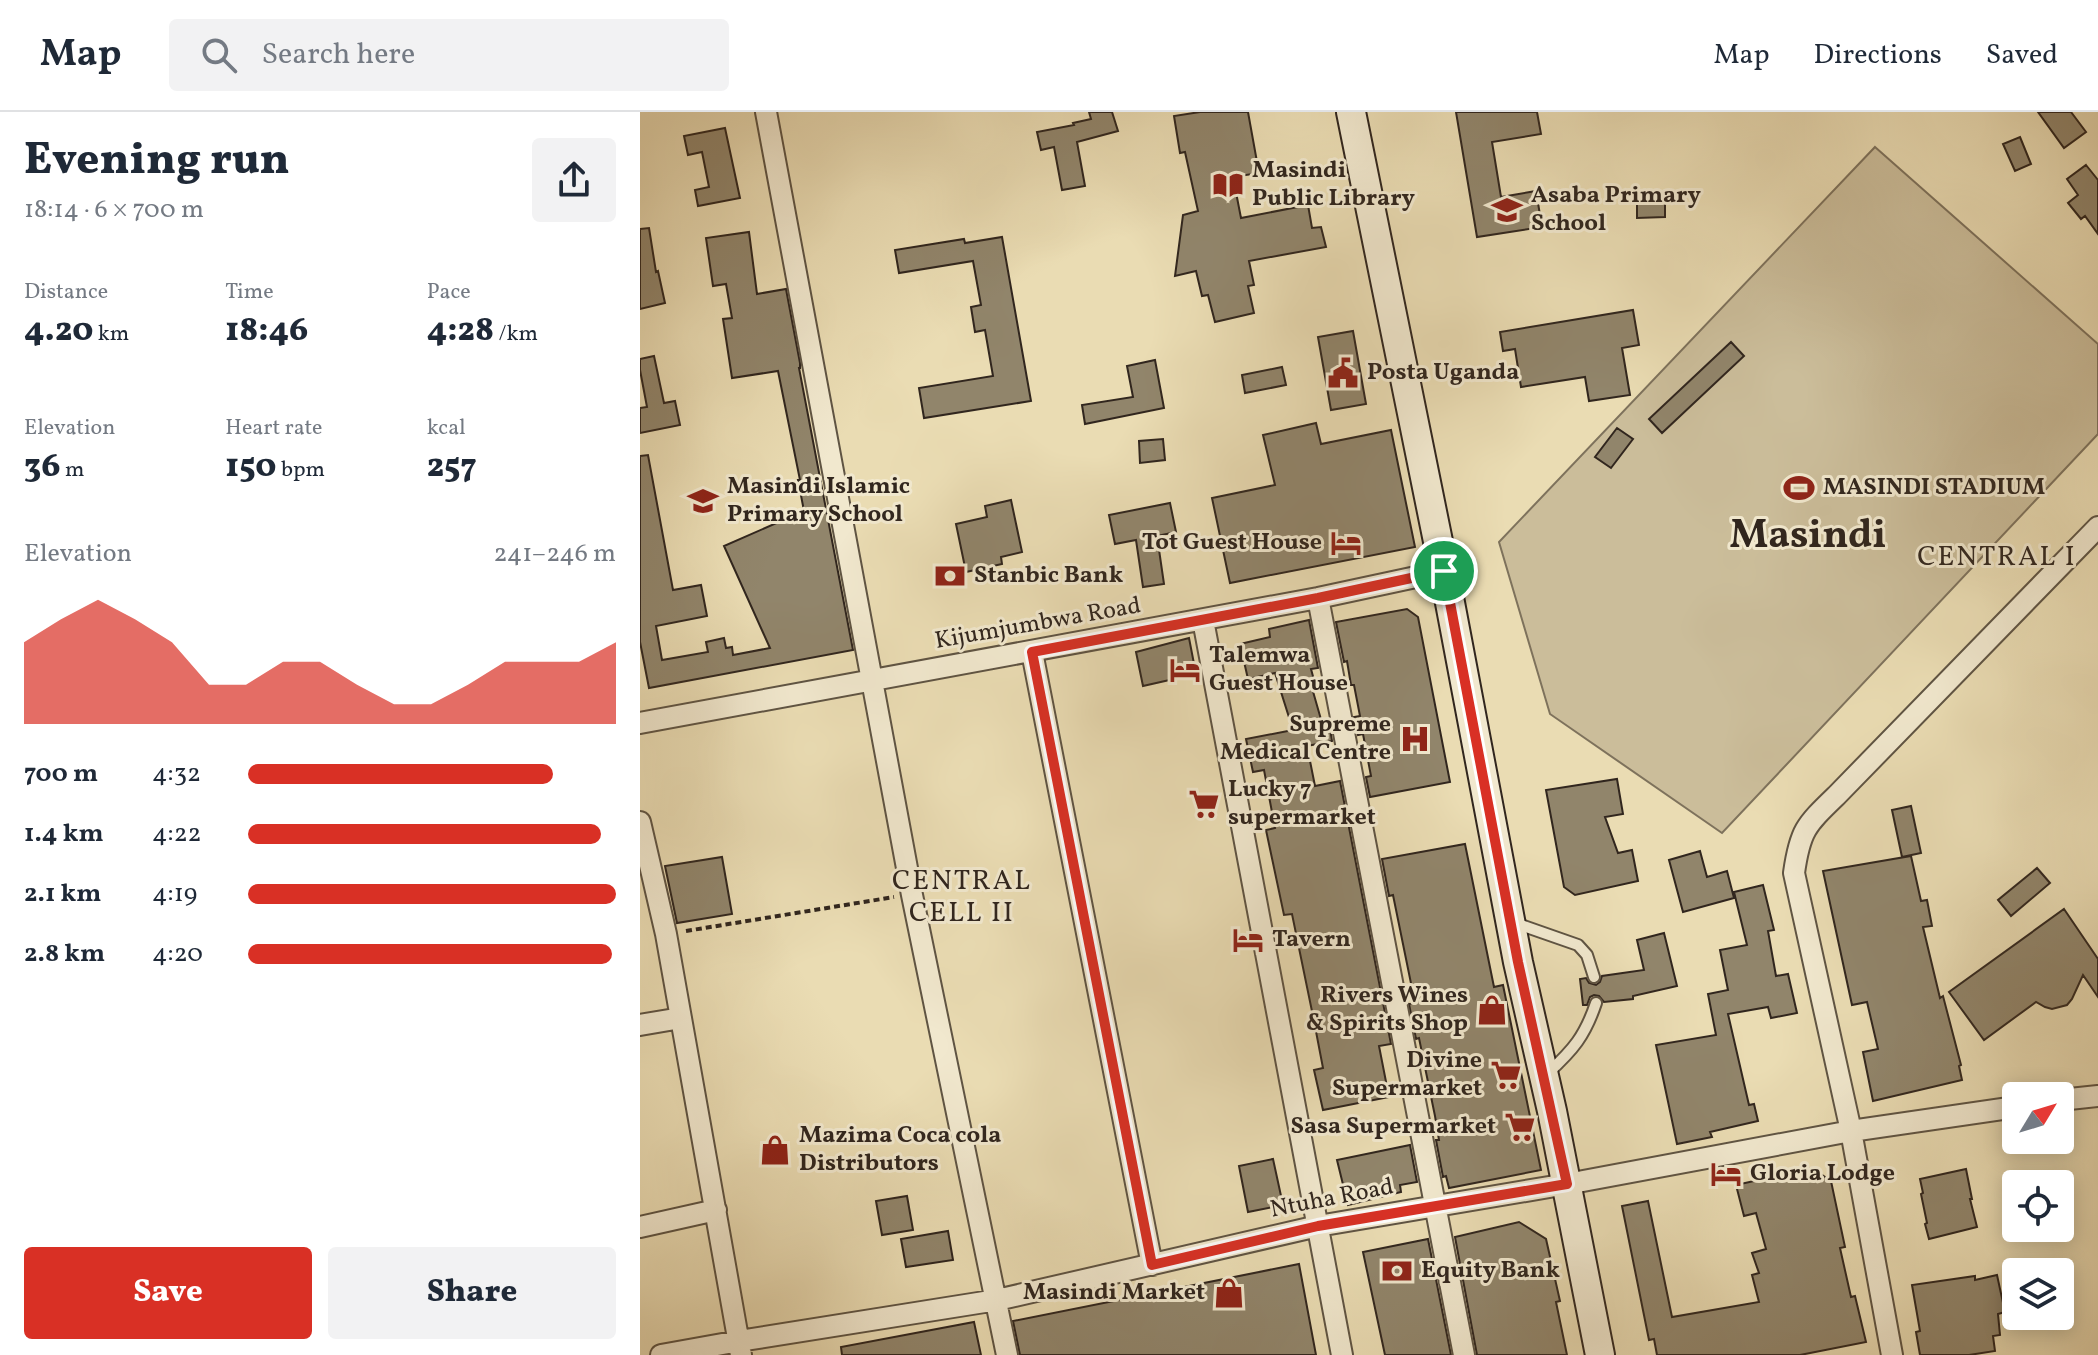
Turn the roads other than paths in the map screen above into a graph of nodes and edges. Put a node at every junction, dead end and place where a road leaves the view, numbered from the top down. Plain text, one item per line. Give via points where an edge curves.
1 (766, 112) edge
2 (1351, 112) edge
3 (2098, 527) edge
4 (1444, 571) junction
5 (1318, 598) junction
6 (1203, 620) junction
7 (1032, 652) junction
8 (873, 681) junction
9 (640, 723) edge
10 (640, 822) edge
11 (1510, 921) junction
12 (1594, 977) dead end
13 (1596, 1003) dead end
14 (681, 1018) junction
15 (640, 1025) edge
16 (1544, 1076) junction
17 (2098, 1096) edge
18 (2074, 1099) edge
19 (2002, 1109) edge
20 (1851, 1131) junction
21 (1567, 1184) junction
22 (1434, 1206) junction
23 (716, 1210) junction
24 (1318, 1226) junction
25 (640, 1227) edge
26 (1152, 1265) junction
27 (997, 1300) junction
28 (740, 1348) edge
29 (661, 1355) edge
30 (1007, 1355) edge
31 (1342, 1355) edge
32 (1464, 1355) edge
33 (1600, 1355) edge
34 (1892, 1355) edge

1 - 8 street
2 - 4 main road
3 - 20 street via 1809,822 1798,845 1794,873
4 - 5 street, Kijumjumbwa Road
4 - 11 main road
5 - 6 street, Kijumjumbwa Road
5 - 22 street
6 - 7 street, Kijumjumbwa Road
6 - 24 street
7 - 8 street, Kijumjumbwa Road
7 - 26 street
8 - 9 street, Kijumjumbwa Road
8 - 27 street
10 - 14 street
11 - 12 lane via 1578,945
11 - 16 main road
13 - 16 lane via 1589,1026 1571,1052
14 - 15 street
14 - 23 street
16 - 21 main road
17 - 18 street
19 - 20 street, Ntuha Road
20 - 21 street, Ntuha Road
20 - 34 street
21 - 22 street, Ntuha Road
21 - 33 main road
22 - 24 street, Ntuha Road
22 - 32 street
23 - 25 street
23 - 28 street
24 - 26 street, Ntuha Road
24 - 31 street
26 - 27 street, Ntuha Road
27 - 28 street, Ntuha Road
27 - 30 street
28 - 29 street, Ntuha Road

